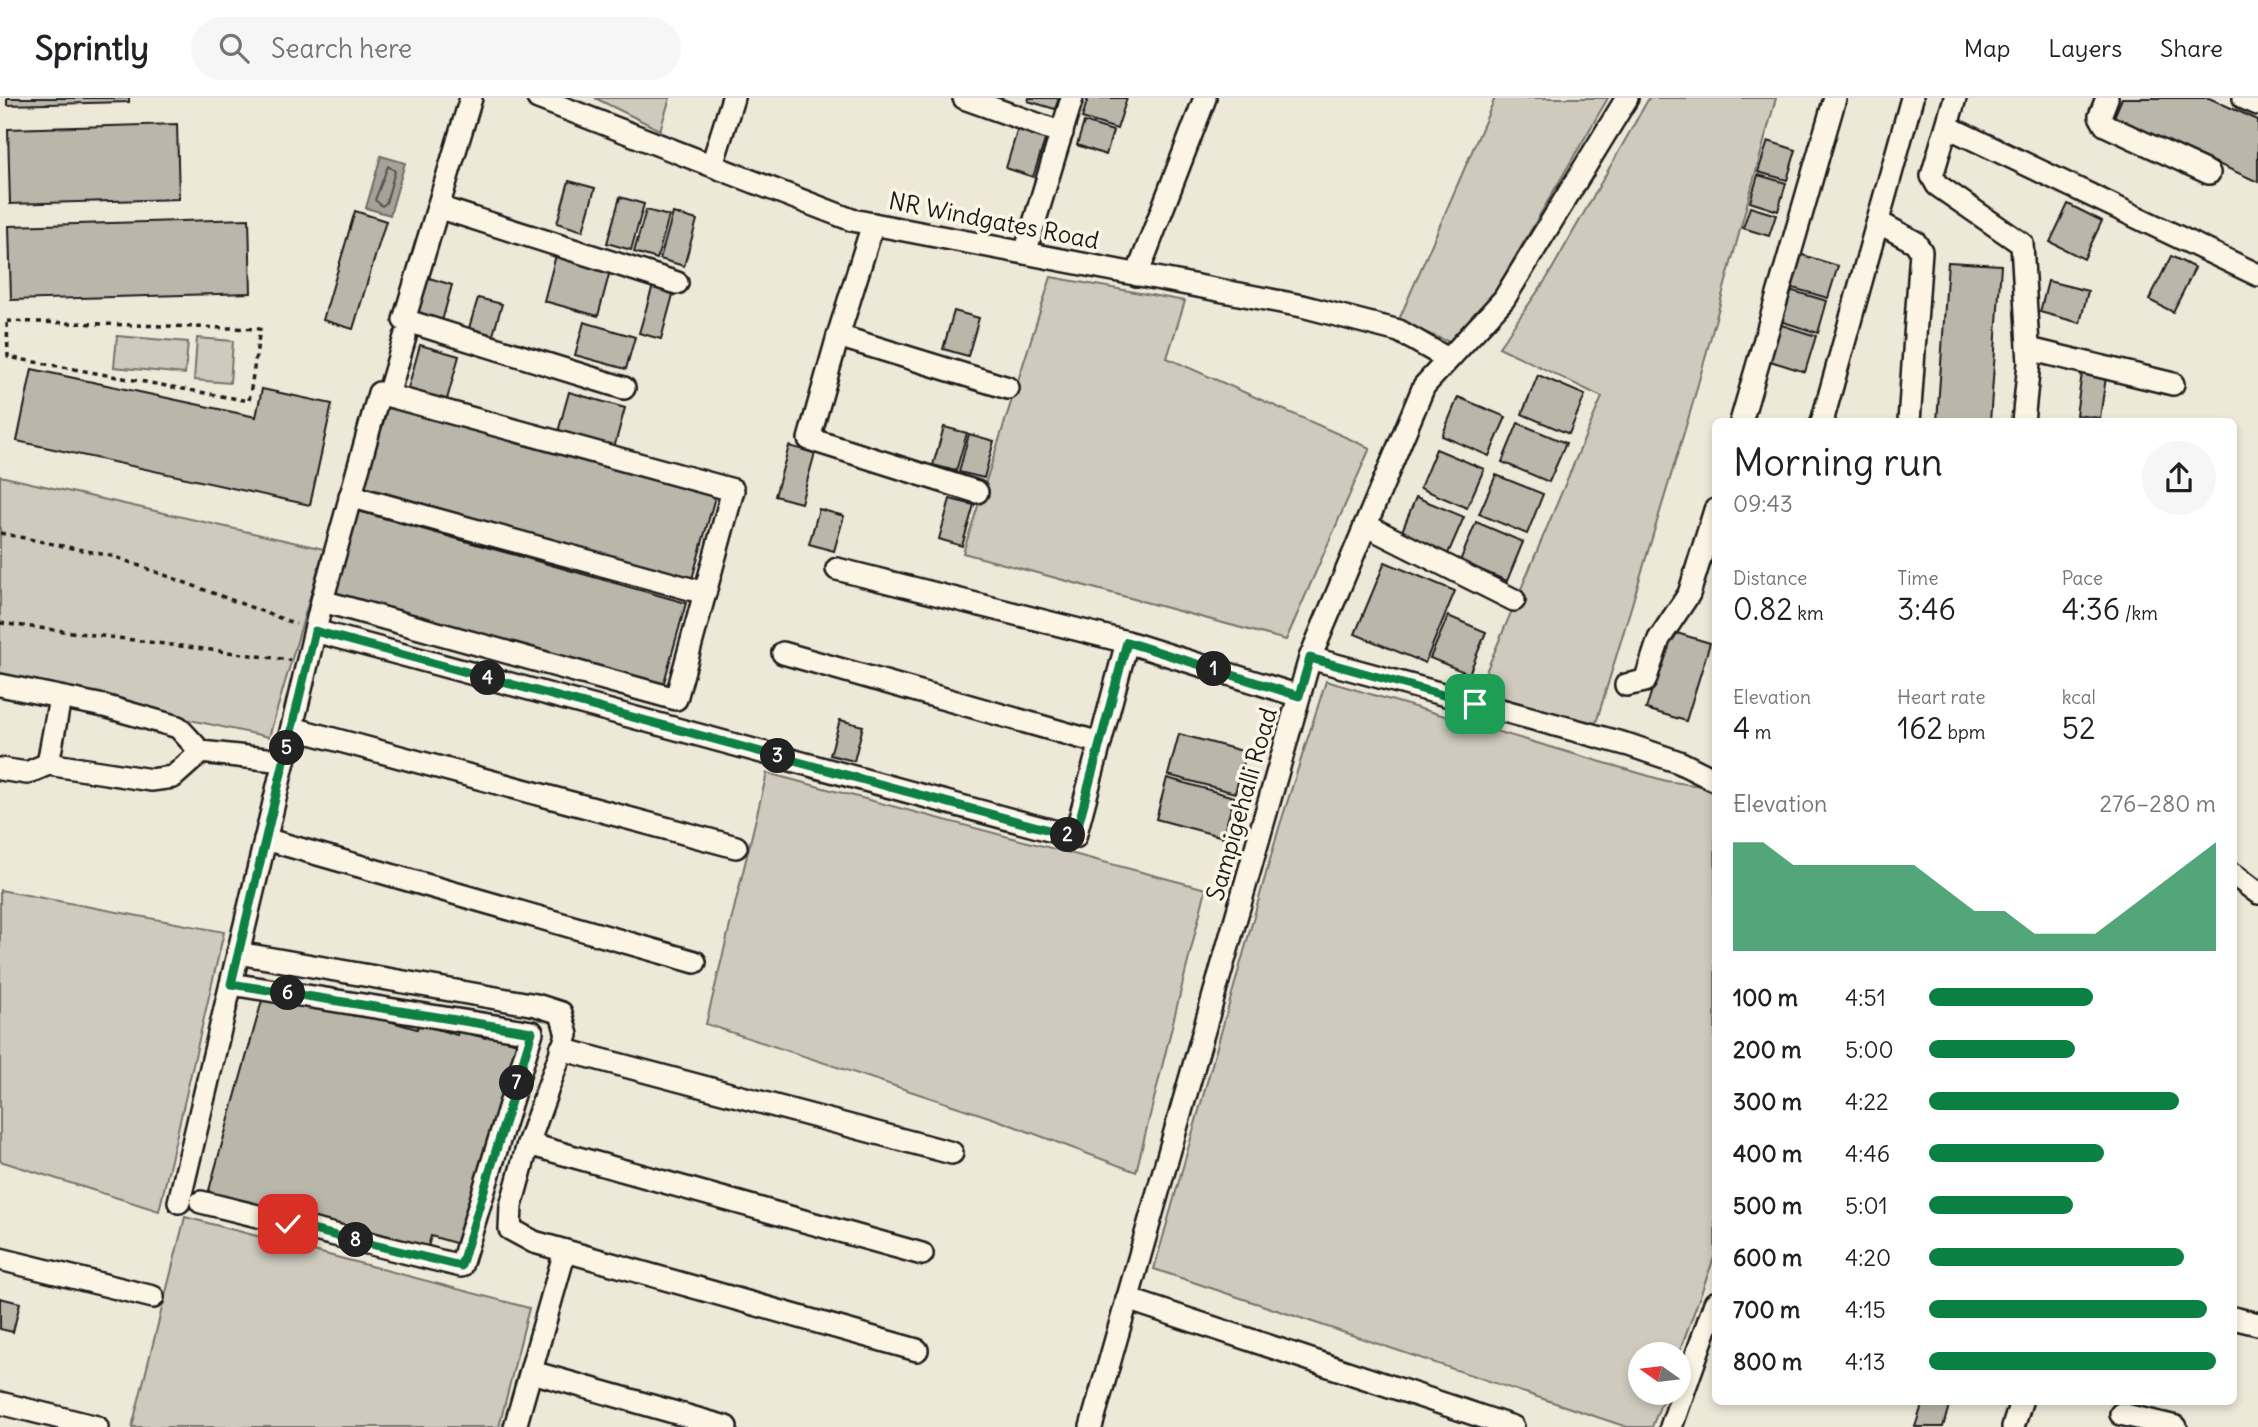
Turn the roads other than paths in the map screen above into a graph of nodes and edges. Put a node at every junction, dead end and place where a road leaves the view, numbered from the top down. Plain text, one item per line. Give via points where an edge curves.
1 (471, 98) edge
2 (538, 98) edge
3 (733, 98) edge
4 (964, 98) edge
5 (1072, 98) edge
6 (1205, 98) edge
7 (1626, 98) edge
8 (1835, 98) edge
9 (1912, 98) edge
10 (1955, 98) edge
11 (2107, 98) edge
12 (2244, 98) edge
13 (2258, 104) edge
14 (1948, 127) junction
15 (1062, 133) junction
16 (712, 165) junction
17 (2209, 173) dead end
18 (438, 207) junction
19 (1878, 222) junction
20 (873, 224) junction
21 (1026, 253) junction
22 (1138, 275) junction
23 (2258, 275) edge
24 (677, 283) dead end
25 (838, 336) junction
26 (405, 337) dead end
27 (2029, 349) junction
28 (1448, 359) junction
29 (2173, 384) dead end
30 (624, 388) dead end
31 (1008, 388) dead end
32 (388, 395) junction
33 (1742, 418) edge
34 (1823, 418) edge
35 (1909, 418) edge
36 (2023, 418) edge
37 (976, 492) dead end
38 (350, 496) junction
39 (1712, 520) edge
40 (1365, 525) junction
41 (838, 569) dead end
42 (705, 593) junction
43 (1514, 600) dead end
44 (322, 601) junction
45 (315, 631) junction
46 (1127, 642) junction
47 (783, 653) dead end
48 (1310, 658) junction
49 (0, 685) edge
50 (1626, 685) dead end
51 (1299, 696) junction
52 (60, 698) junction
53 (292, 728) junction
54 (1100, 743) junction
55 (201, 752) junction
56 (284, 761) junction
57 (48, 764) junction
58 (0, 769) edge
59 (1712, 778) edge
60 (265, 839) junction
61 (736, 846) dead end
62 (2237, 877) edge
63 (2258, 893) edge
64 (238, 953) junction
65 (695, 962) dead end
66 (231, 984) junction
67 (561, 1049) junction
68 (528, 1144) junction
69 (953, 1153) dead end
70 (178, 1202) dead end
71 (201, 1202) dead end
72 (565, 1251) junction
73 (922, 1254) dead end
74 (0, 1259) edge
75 (153, 1297) dead end
76 (1127, 1299) junction
77 (1712, 1311) edge
78 (2237, 1319) edge
79 (2258, 1324) edge
80 (917, 1350) dead end
81 (532, 1372) junction
82 (0, 1403) edge
83 (2020, 1405) edge
84 (2121, 1414) edge
85 (97, 1427) edge
86 (515, 1427) edge
87 (726, 1427) edge
88 (1091, 1427) edge
89 (1513, 1427) edge
90 (1671, 1427) edge
91 (2013, 1427) edge
92 (2176, 1427) edge

1 - 18 street
2 - 16 street, NR Windgates Road
3 - 16 street
4 - 15 street
5 - 15 street
6 - 22 street
7 - 28 street, Sampigehalli Road via 1504,299
8 - 33 street
9 - 19 street
10 - 14 street
11 - 17 street via 2100,116 2105,125
12 - 13 street
14 - 23 street
14 - 27 street via 1933,181 2022,244
15 - 21 street
16 - 20 street, NR Windgates Road
18 - 24 street
18 - 30 street via 404,320
19 - 34 street
19 - 35 street via 1915,242 1921,251
20 - 21 street, NR Windgates Road
20 - 25 street
21 - 22 street, NR Windgates Road
22 - 28 street, NR Windgates Road via 1302,306 1399,331
25 - 31 street
25 - 37 street via 809,439
26 - 32 street
27 - 29 street
27 - 36 street
28 - 40 street, Sampigehalli Road via 1424,386
32 - 38 street via 379,393
32 - 42 street via 733,490
38 - 42 street
38 - 44 street
39 - 50 street via 1689,594 1659,639 1648,675 1644,681
40 - 43 street
40 - 48 street, Sampigehalli Road
41 - 46 street
42 - 44 street via 676,699
44 - 45 street
45 - 53 street
45 - 54 street via 1075,837
46 - 51 street
46 - 54 street
47 - 54 street
48 - 51 street, Sampigehalli Road
48 - 59 street via 1629,745
49 - 52 street
51 - 76 street, Sampigehalli Road
52 - 55 street via 178,727
52 - 57 street
53 - 56 street
53 - 61 street
55 - 56 street
55 - 57 street via 173,776 151,780
56 - 60 street
57 - 58 street via 27,773
60 - 64 street
60 - 65 street
62 - 63 street
64 - 66 street
64 - 67 street via 536,1004 561,1013 567,1035
66 - 70 street
66 - 71 street via 532,1032 461,1266
67 - 68 street
67 - 69 street
68 - 72 street via 510,1206 510,1229
68 - 73 street
72 - 80 street
72 - 81 street
74 - 75 street
76 - 88 street, Sampigehalli Road
76 - 89 street
77 - 90 street
78 - 79 street
81 - 86 street
81 - 87 street
82 - 85 street
83 - 91 street
84 - 92 street

